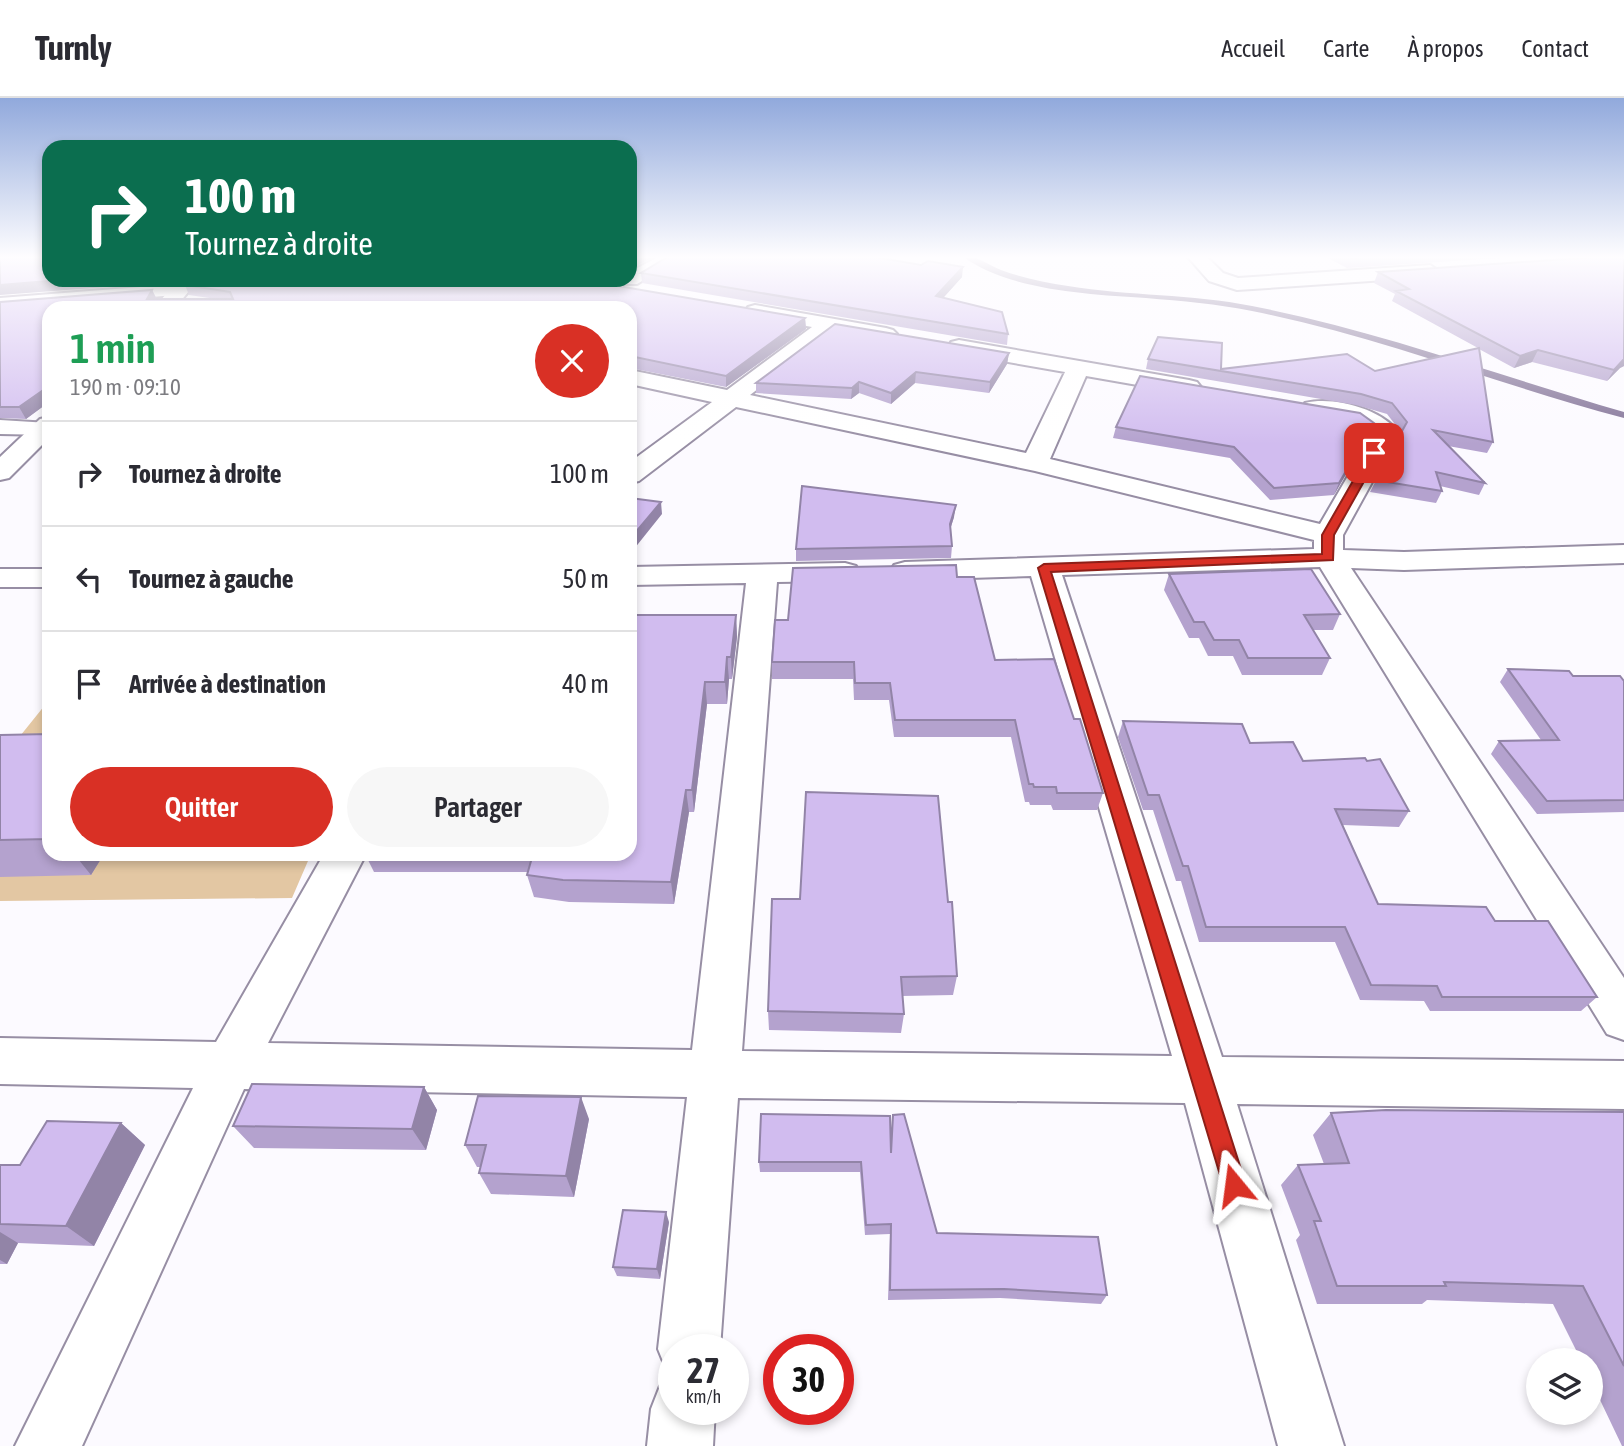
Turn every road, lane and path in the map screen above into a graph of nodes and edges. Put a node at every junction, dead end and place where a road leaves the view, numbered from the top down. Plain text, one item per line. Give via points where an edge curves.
1 (800, 319) edge
2 (830, 324) junction
3 (913, 339) edge
4 (941, 344) edge
5 (1079, 368) junction
6 (637, 378) edge
7 (1211, 390) edge
8 (731, 397) junction
9 (1290, 404) edge
10 (0, 427) edge
11 (42, 427) edge
12 (42, 431) edge
13 (1035, 463) junction
14 (637, 470) edge
15 (0, 472) edge
16 (1328, 546) junction
17 (1610, 555) edge
18 (1044, 568) junction
19 (762, 573) junction
20 (637, 576) edge
21 (0, 578) edge
22 (42, 578) edge
23 (1624, 580) edge
24 (341, 861) edge
25 (1624, 1020) edge
26 (0, 1061) edge
27 (230, 1065) junction
28 (715, 1074) junction
29 (1204, 1080) junction
30 (1624, 1085) edge
31 (690, 1334) edge
32 (682, 1425) edge
33 (48, 1446) edge
34 (680, 1446) edge
35 (1311, 1446) edge

1 - 2 street
2 - 3 street
2 - 8 street
4 - 5 street
5 - 7 street
5 - 13 street
6 - 8 street
8 - 13 street
8 - 14 street
9 - 16 street via 1372,419 1386,433
10 - 11 street
12 - 15 street
13 - 16 street
16 - 17 street via 1404,561
16 - 18 street
16 - 25 street
17 - 23 street
18 - 19 street
18 - 29 street
19 - 20 street
19 - 28 street
21 - 22 street
24 - 27 street
26 - 27 street
27 - 28 street
27 - 33 street
28 - 29 street
28 - 31 street
29 - 30 street
29 - 35 street
32 - 34 street

